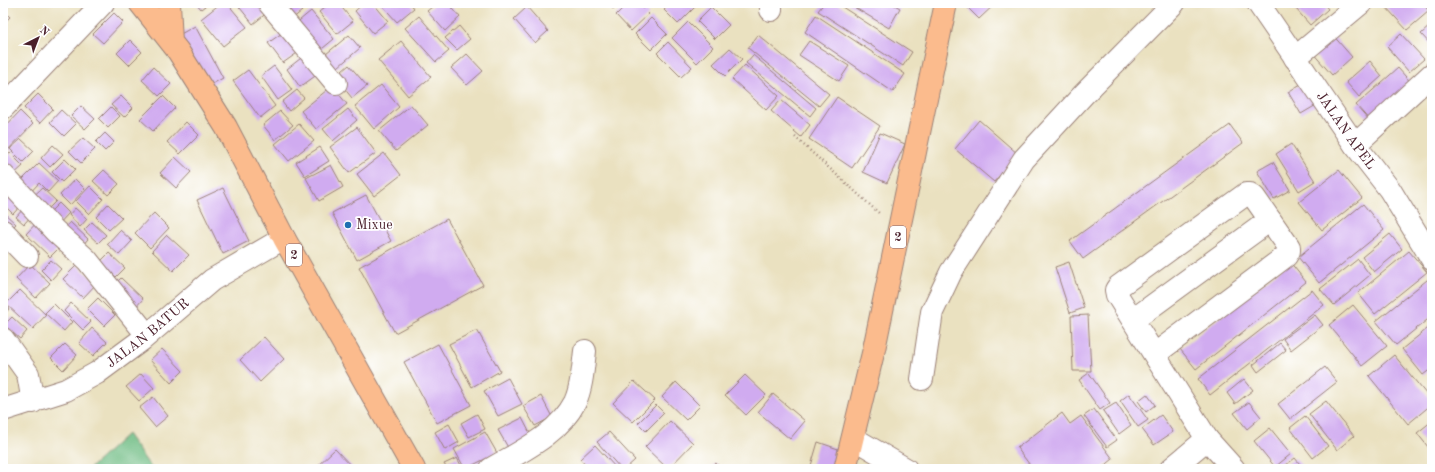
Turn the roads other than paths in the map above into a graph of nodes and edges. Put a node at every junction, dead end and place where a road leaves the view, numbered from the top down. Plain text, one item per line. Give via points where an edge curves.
1 (103, 3) edge
2 (140, 3) edge
3 (169, 3) edge
4 (269, 3) edge
5 (946, 3) edge
6 (1174, 3) edge
7 (1258, 3) edge
8 (1361, 3) edge
9 (171, 42) junction
10 (1295, 58) junction
11 (1432, 74) edge
12 (336, 83) dead end
13 (3, 108) edge
14 (1355, 145) junction
15 (3, 175) edge
16 (1270, 220) junction
17 (3, 231) edge
18 (284, 238) junction
19 (27, 256) dead end
20 (1432, 259) edge
21 (1133, 320) junction
22 (147, 335) junction
23 (3, 339) edge
24 (585, 351) dead end
25 (1155, 354) junction
26 (922, 379) dead end
27 (33, 402) junction
28 (3, 410) edge
29 (853, 438) junction
30 (1207, 439) junction
31 (414, 469) edge
32 (491, 469) edge
33 (845, 469) edge
34 (906, 469) edge
35 (1171, 469) edge
36 (1234, 469) edge

1 - 13 street
2 - 9 highway
3 - 9 highway, 2
4 - 12 street
5 - 29 highway, 2
6 - 26 street via 1024,159 951,272 932,312
7 - 10 street, JALAN APEL
8 - 10 street
9 - 18 highway, 2 via 226,127
10 - 14 street, JALAN APEL
11 - 14 street
14 - 20 street, JALAN APEL via 1390,190
15 - 22 street via 55,231 87,260
16 - 21 street
16 - 21 street via 1254,197 1246,194 1116,290
16 - 25 street via 1289,247 1286,256
17 - 19 street
18 - 22 street, JALAN BATUR via 212,280
18 - 31 highway, 2
21 - 25 street
22 - 27 street, JALAN BATUR via 97,374 66,390
23 - 27 street via 28,374
24 - 32 street via 582,379 575,402 559,425
25 - 30 street
27 - 28 street, JALAN BATUR
29 - 33 highway, 2
29 - 34 street
30 - 35 street
30 - 36 street

